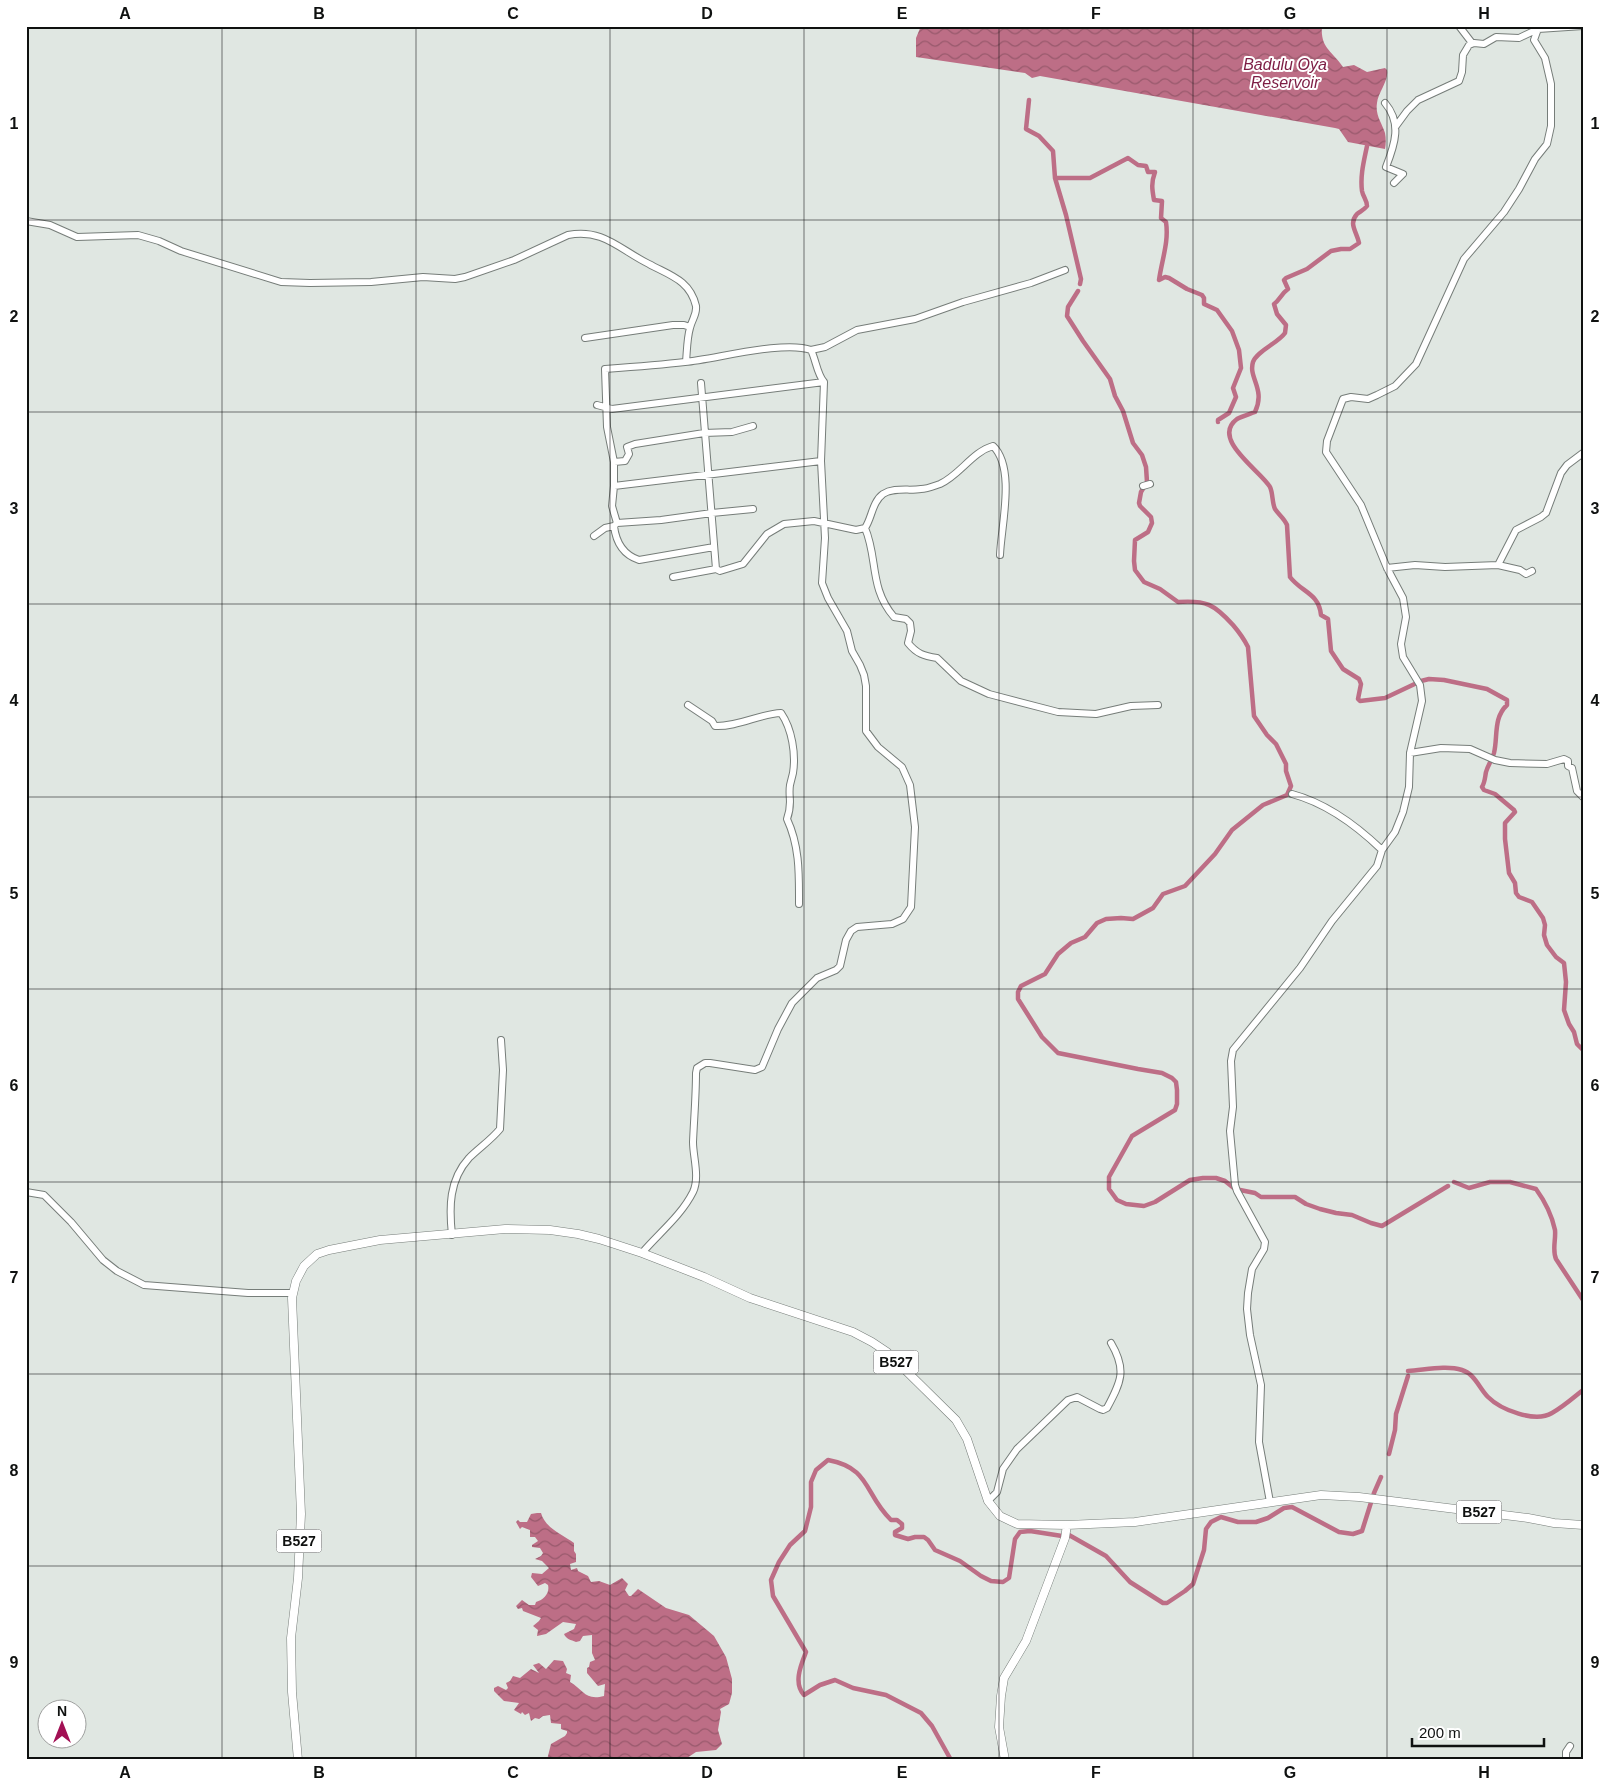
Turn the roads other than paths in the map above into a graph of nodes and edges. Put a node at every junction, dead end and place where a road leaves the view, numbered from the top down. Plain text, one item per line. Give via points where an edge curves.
1 (1459, 26) edge
2 (1583, 26) edge
3 (1538, 28) edge
4 (1472, 44) junction
5 (1385, 103) dead end
6 (1396, 126) junction
7 (1394, 182) dead end
8 (26, 220) edge
9 (1065, 270) dead end
10 (690, 326) junction
11 (585, 338) dead end
12 (811, 350) junction
13 (686, 362) junction
14 (824, 382) junction
15 (701, 383) dead end
16 (702, 397) junction
17 (598, 405) dead end
18 (606, 409) junction
19 (753, 426) dead end
20 (704, 433) junction
21 (1583, 453) edge
22 (821, 461) junction
23 (614, 462) junction
24 (709, 474) junction
25 (614, 486) junction
26 (753, 509) dead end
27 (712, 513) junction
28 (616, 525) junction
29 (823, 525) junction
30 (865, 528) junction
31 (594, 536) dead end
32 (714, 548) junction
33 (1000, 556) dead end
34 (1498, 565) junction
35 (1387, 568) junction
36 (716, 569) junction
37 (1532, 571) dead end
38 (673, 577) dead end
39 (688, 705) dead end
40 (1158, 705) dead end
41 (1410, 753) junction
42 (1292, 794) dead end
43 (1583, 797) edge
44 (1382, 850) junction
45 (799, 904) dead end
46 (501, 1040) dead end
47 (26, 1192) edge
48 (452, 1235) junction
49 (642, 1253) junction
50 (293, 1293) junction
51 (1111, 1343) dead end
52 (988, 1501) junction
53 (1270, 1502) junction
54 (1068, 1525) junction
55 (1583, 1525) edge
56 (1570, 1746) dead end
57 (298, 1760) edge
58 (1005, 1760) edge
59 (1566, 1760) edge

1 - 4 street
2 - 3 street
3 - 4 street via 1519,38 1496,37 1484,44
3 - 35 street via 1534,40 1545,58 1551,84 1551,126 1547,144 1504,212 1464,259 1416,364 1396,386 1368,399 1343,399 1327,441 1326,452 1361,505
4 - 6 street via 1463,53 1458,81 1418,100
5 - 6 street
6 - 7 street via 1386,167 1403,174
8 - 10 street via 50,225 77,237 138,235 281,282 310,283 423,277 455,279 514,260 568,235 600,236 682,281 696,308 696,316
9 - 12 street via 915,319 857,330 825,347
10 - 11 street via 673,325
10 - 13 street
12 - 13 street via 804,347 775,348
12 - 14 street
13 - 18 street via 605,369
14 - 16 street
14 - 22 street
15 - 16 street
16 - 18 street
16 - 20 street
17 - 18 street
18 - 23 street
19 - 20 street via 732,432
20 - 23 street via 629,445 625,461
20 - 24 street
21 - 34 street via 1561,473 1546,513 1516,530
22 - 24 street
22 - 29 street
23 - 25 street
24 - 25 street
24 - 27 street
25 - 28 street via 612,506
26 - 27 street
27 - 28 street
27 - 32 street
28 - 31 street
28 - 32 street via 616,537 622,548 629,557 639,560
29 - 30 street via 856,530
29 - 36 street via 814,522 784,524 767,534 743,564 720,571
29 - 49 street via 822,583 847,631 852,651 864,675 866,731 878,747 902,767 910,785 914,827 911,907 903,919 892,924 857,927 851,931 840,966 818,978 792,1003 762,1067 755,1070 705,1063 698,1068 693,1144 695,1187 673,1221
30 - 33 street via 883,494 894,490 922,489 948,480 993,446 1000,452 1004,472 1006,507
30 - 40 street via 883,601 894,617 910,623 912,631 908,643 919,654 937,658 961,681 989,694 1058,712 1096,714 1131,706
32 - 36 street
34 - 35 street
34 - 37 street via 1526,574
35 - 41 street via 1404,603 1403,657 1420,685 1422,701
36 - 38 street
39 - 45 street via 715,726 782,713 788,722 792,735 793,772 791,809 787,819 795,835
41 - 43 street via 1470,748 1510,763 1547,764 1564,759 1572,768 1577,791
41 - 44 street via 1409,787 1403,812 1395,832
42 - 44 street via 1329,809
44 - 53 street via 1377,866 1233,1050 1231,1061 1233,1107 1230,1131 1236,1189 1265,1242 1252,1269 1247,1309 1261,1385 1259,1442
46 - 48 street via 500,1129 468,1159 460,1172 450,1199
47 - 50 street via 44,1195 103,1260 144,1285
48 - 49 main road, B527 via 519,1229 550,1230 599,1239
48 - 50 main road, B527 via 380,1240 323,1251 308,1261 298,1275
49 - 52 main road, B527 via 765,1304 861,1335 881,1348 956,1420 967,1439
50 - 57 main road, B527 via 300,1514 298,1578 291,1638
51 - 52 street via 1120,1366 1121,1381 1107,1408 1100,1409 1077,1397 1068,1400 1018,1449 1003,1469 997,1492
52 - 54 main road, B527 via 1000,1516 1016,1524
53 - 54 main road, B527 via 1147,1521
53 - 55 main road, B527 via 1321,1495 1372,1498
54 - 58 main road via 1026,1641 1004,1678 999,1727
56 - 59 street

